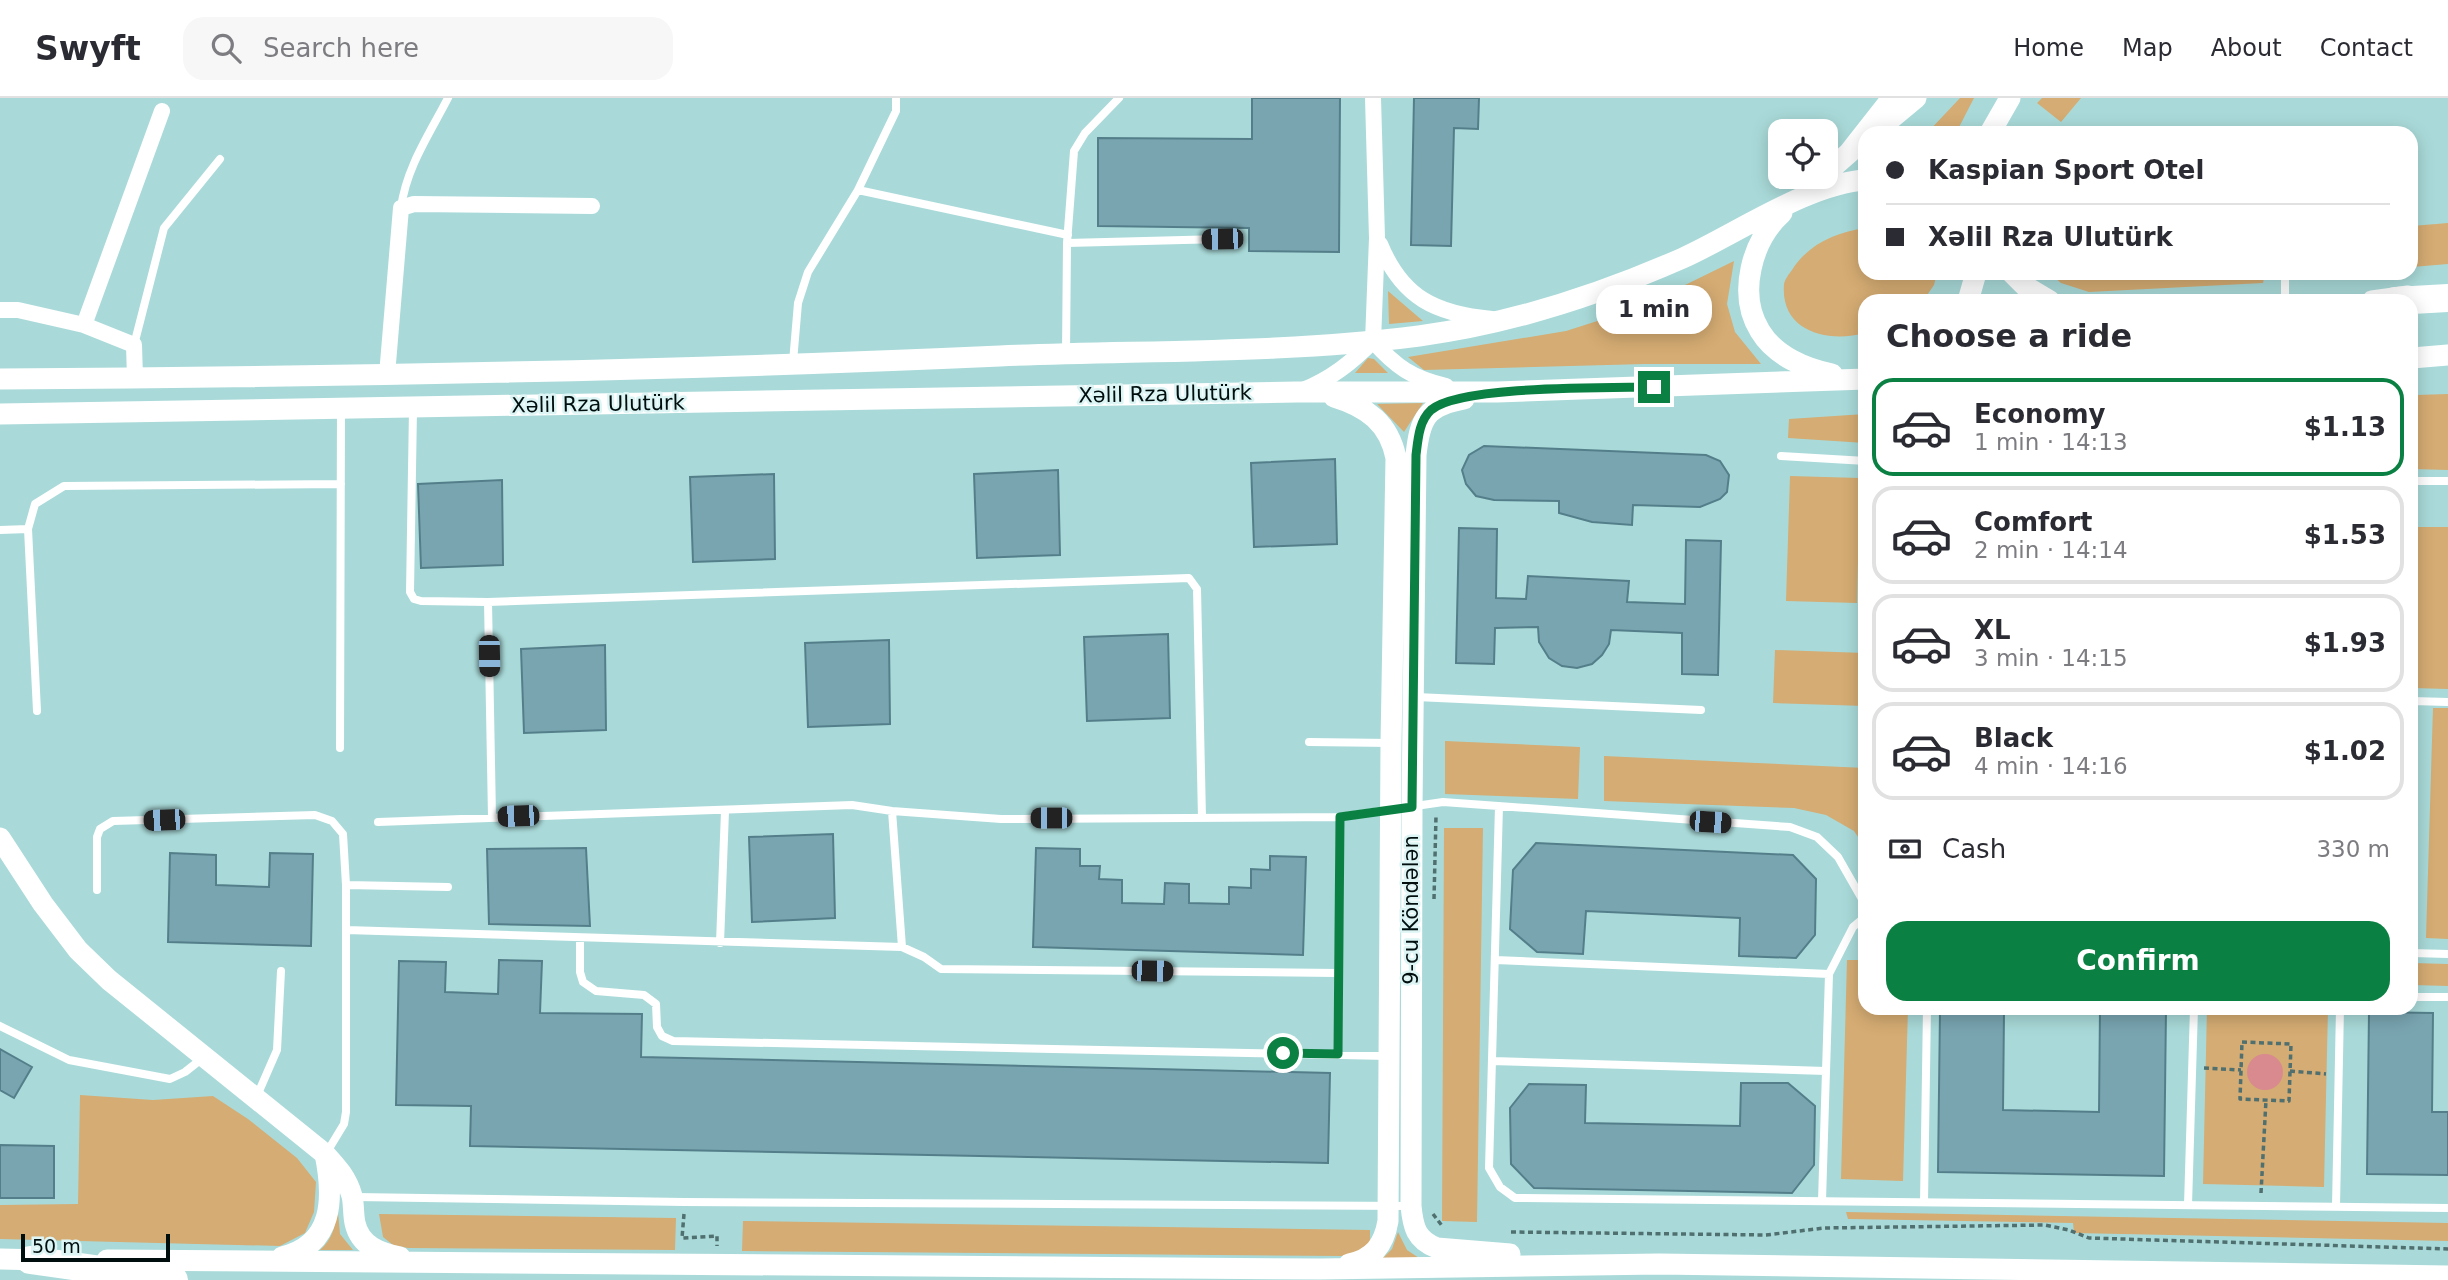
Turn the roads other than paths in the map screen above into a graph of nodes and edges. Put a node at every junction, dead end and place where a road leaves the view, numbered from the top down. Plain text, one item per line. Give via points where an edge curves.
1 (448, 98) edge
2 (897, 98) edge
3 (1119, 98) edge
4 (1373, 98) edge
5 (1892, 98) edge
6 (1916, 98) edge
7 (2010, 98) edge
8 (162, 111) dead end
9 (1870, 126) edge
10 (1882, 126) edge
11 (1994, 126) edge
12 (1858, 141) edge
13 (1858, 146) edge
14 (1848, 154) junction
15 (220, 159) dead end
16 (1838, 163) edge
17 (1858, 181) edge
18 (1808, 189) edge
19 (858, 190) junction
20 (1795, 201) junction
21 (592, 206) dead end
22 (401, 208) junction
23 (1377, 238) junction
24 (1068, 239) junction
25 (1222, 239) dead end
26 (2019, 280) edge
27 (1403, 285) junction
28 (2448, 290) edge
29 (2038, 294) edge
30 (2418, 294) edge
31 (1374, 297) junction
32 (2448, 298) edge
33 (2418, 300) edge
34 (0, 310) edge
35 (1506, 320) junction
36 (84, 325) junction
37 (1373, 341) junction
38 (134, 345) junction
39 (1066, 353) junction
40 (2448, 358) edge
41 (2418, 359) edge
42 (793, 365) junction
43 (467, 374) junction
44 (387, 375) junction
45 (135, 378) junction
46 (1858, 378) edge
47 (0, 379) edge
48 (1858, 379) edge
49 (1297, 392) junction
50 (1497, 392) junction
51 (412, 407) junction
52 (468, 407) junction
53 (341, 409) junction
54 (3, 418) edge
55 (1781, 456) dead end
56 (1858, 461) edge
57 (2418, 481) edge
58 (2448, 481) edge
59 (341, 484) junction
60 (28, 529) junction
61 (0, 530) edge
62 (488, 602) junction
63 (1413, 697) junction
64 (2418, 701) edge
65 (2448, 702) edge
66 (1701, 710) dead end
67 (37, 711) dead end
68 (1309, 742) dead end
69 (1391, 743) junction
70 (340, 748) dead end
71 (1499, 806) junction
72 (1401, 809) junction
73 (725, 811) junction
74 (892, 811) junction
75 (492, 817) junction
76 (1340, 817) junction
77 (1202, 818) junction
78 (378, 822) dead end
79 (0, 838) edge
80 (346, 885) junction
81 (448, 887) dead end
82 (97, 890) dead end
83 (1858, 892) edge
84 (1858, 923) edge
85 (346, 930) junction
86 (580, 939) junction
87 (720, 943) junction
88 (902, 947) junction
89 (2418, 953) edge
90 (2448, 954) edge
91 (1495, 960) junction
92 (281, 971) dead end
93 (1337, 973) junction
94 (1829, 974) junction
95 (2418, 997) edge
96 (2448, 997) edge
97 (1927, 1015) edge
98 (2194, 1015) edge
99 (2340, 1015) edge
100 (0, 1026) edge
101 (1338, 1054) junction
102 (1389, 1056) junction
103 (204, 1057) junction
104 (1492, 1061) junction
105 (1826, 1071) junction
106 (255, 1098) junction
107 (325, 1154) junction
108 (352, 1197) junction
109 (1822, 1201) junction
110 (1924, 1202) junction
111 (2188, 1205) junction
112 (1389, 1206) junction
113 (1420, 1206) junction
114 (2336, 1206) junction
115 (2448, 1208) edge
116 (0, 1259) edge
117 (30, 1260) junction
118 (258, 1262) junction
119 (431, 1263) junction
120 (1658, 1264) junction
121 (1320, 1269) junction
122 (2448, 1276) edge
123 (174, 1280) edge

1 - 22 lane via 410,172
2 - 19 lane via 896,111
3 - 24 lane via 1074,151
4 - 23 street
5 - 9 main road
6 - 10 main road
7 - 11 main road
8 - 36 street
12 - 14 main road
13 - 14 main road
14 - 16 main road
15 - 38 lane via 164,228
17 - 20 main road via 1834,185
18 - 20 main road
19 - 24 lane
19 - 42 lane via 808,272 798,303
20 - 35 main road via 1676,261
20 - 46 main road via 1772,222 1758,245 1751,265 1751,309 1760,331 1790,359 1819,371
21 - 22 street via 414,204
22 - 44 street
23 - 27 street
23 - 31 street
24 - 25 lane
24 - 39 lane
26 - 29 main road
27 - 31 street via 1385,278
27 - 35 street via 1453,314
28 - 30 main road
31 - 37 street
32 - 33 highway
34 - 36 street
35 - 37 main road
36 - 38 street
37 - 39 main road, Xəlil Rza Ulutürk
37 - 49 street via 1331,377
37 - 50 street via 1417,378 1447,387
38 - 45 street
39 - 42 main road, Xəlil Rza Ulutürk
40 - 41 main road
42 - 43 main road, Xəlil Rza Ulutürk
43 - 44 main road, Xəlil Rza Ulutürk
43 - 52 main road
44 - 45 main road, Xəlil Rza Ulutürk
45 - 47 main road, Xəlil Rza Ulutürk
48 - 50 main road, Xəlil Rza Ulutürk
49 - 50 main road, Xəlil Rza Ulutürk
49 - 52 main road, Xəlil Rza Ulutürk
49 - 69 main road, 9-cu Köndələn via 1330,396 1362,408 1383,425 1394,446
50 - 63 main road, 9-cu Köndələn via 1440,404 1424,419 1419,433
51 - 52 main road, Xəlil Rza Ulutürk
51 - 53 main road, Xəlil Rza Ulutürk
51 - 62 lane via 410,592 421,601
53 - 54 main road, Xəlil Rza Ulutürk
53 - 59 lane
55 - 56 lane
57 - 58 lane
59 - 60 lane via 64,486 35,504
59 - 70 lane
60 - 61 lane
60 - 67 lane
62 - 75 lane
62 - 77 lane via 1189,578 1197,589
63 - 66 lane
63 - 72 main road, 9-cu Köndələn
64 - 65 lane
68 - 69 lane
69 - 72 main road, 9-cu Köndələn
71 - 72 lane via 1436,803
71 - 83 lane via 1790,827 1817,837 1838,856
71 - 91 lane
72 - 76 lane
72 - 102 main road, 9-cu Köndələn
72 - 113 main road, 9-cu Köndələn
73 - 74 lane via 852,805
73 - 75 lane
73 - 87 lane
74 - 77 lane via 1000,819
74 - 88 lane
75 - 78 lane
76 - 77 lane
76 - 93 lane
79 - 103 main road via 78,950
80 - 81 lane
80 - 82 lane via 343,834 332,821 315,815 113,821 100,829 97,837
80 - 85 lane
84 - 94 lane
85 - 86 lane
85 - 107 lane via 346,1112 344,1124
86 - 87 lane
86 - 101 lane via 583,982 596,990 644,995 656,1004 662,1036 673,1041
87 - 88 lane
88 - 93 lane via 941,969
89 - 90 lane
91 - 94 lane
91 - 104 lane
92 - 106 lane via 277,1051
93 - 101 lane
94 - 105 lane
95 - 96 lane
97 - 110 lane
98 - 111 lane
99 - 114 lane
100 - 103 lane via 69,1060 170,1079
101 - 102 lane
102 - 112 main road, 9-cu Köndələn
103 - 106 main road
104 - 105 lane
104 - 109 lane via 1489,1168 1500,1187 1515,1198
105 - 109 lane
106 - 107 main road
107 - 108 main road via 340,1170
107 - 118 main road via 330,1201 321,1229 306,1248
108 - 112 lane
108 - 119 main road via 355,1224 367,1244 390,1255
109 - 110 lane
110 - 111 lane
111 - 114 lane
112 - 113 lane
112 - 121 main road, 9-cu Köndələn via 1386,1232 1377,1251 1358,1262
113 - 120 main road, 9-cu Köndələn via 1417,1235 1437,1248
114 - 115 lane
116 - 117 main road
117 - 118 main road
117 - 123 highway
118 - 119 main road
119 - 121 main road
120 - 121 main road
120 - 122 main road

